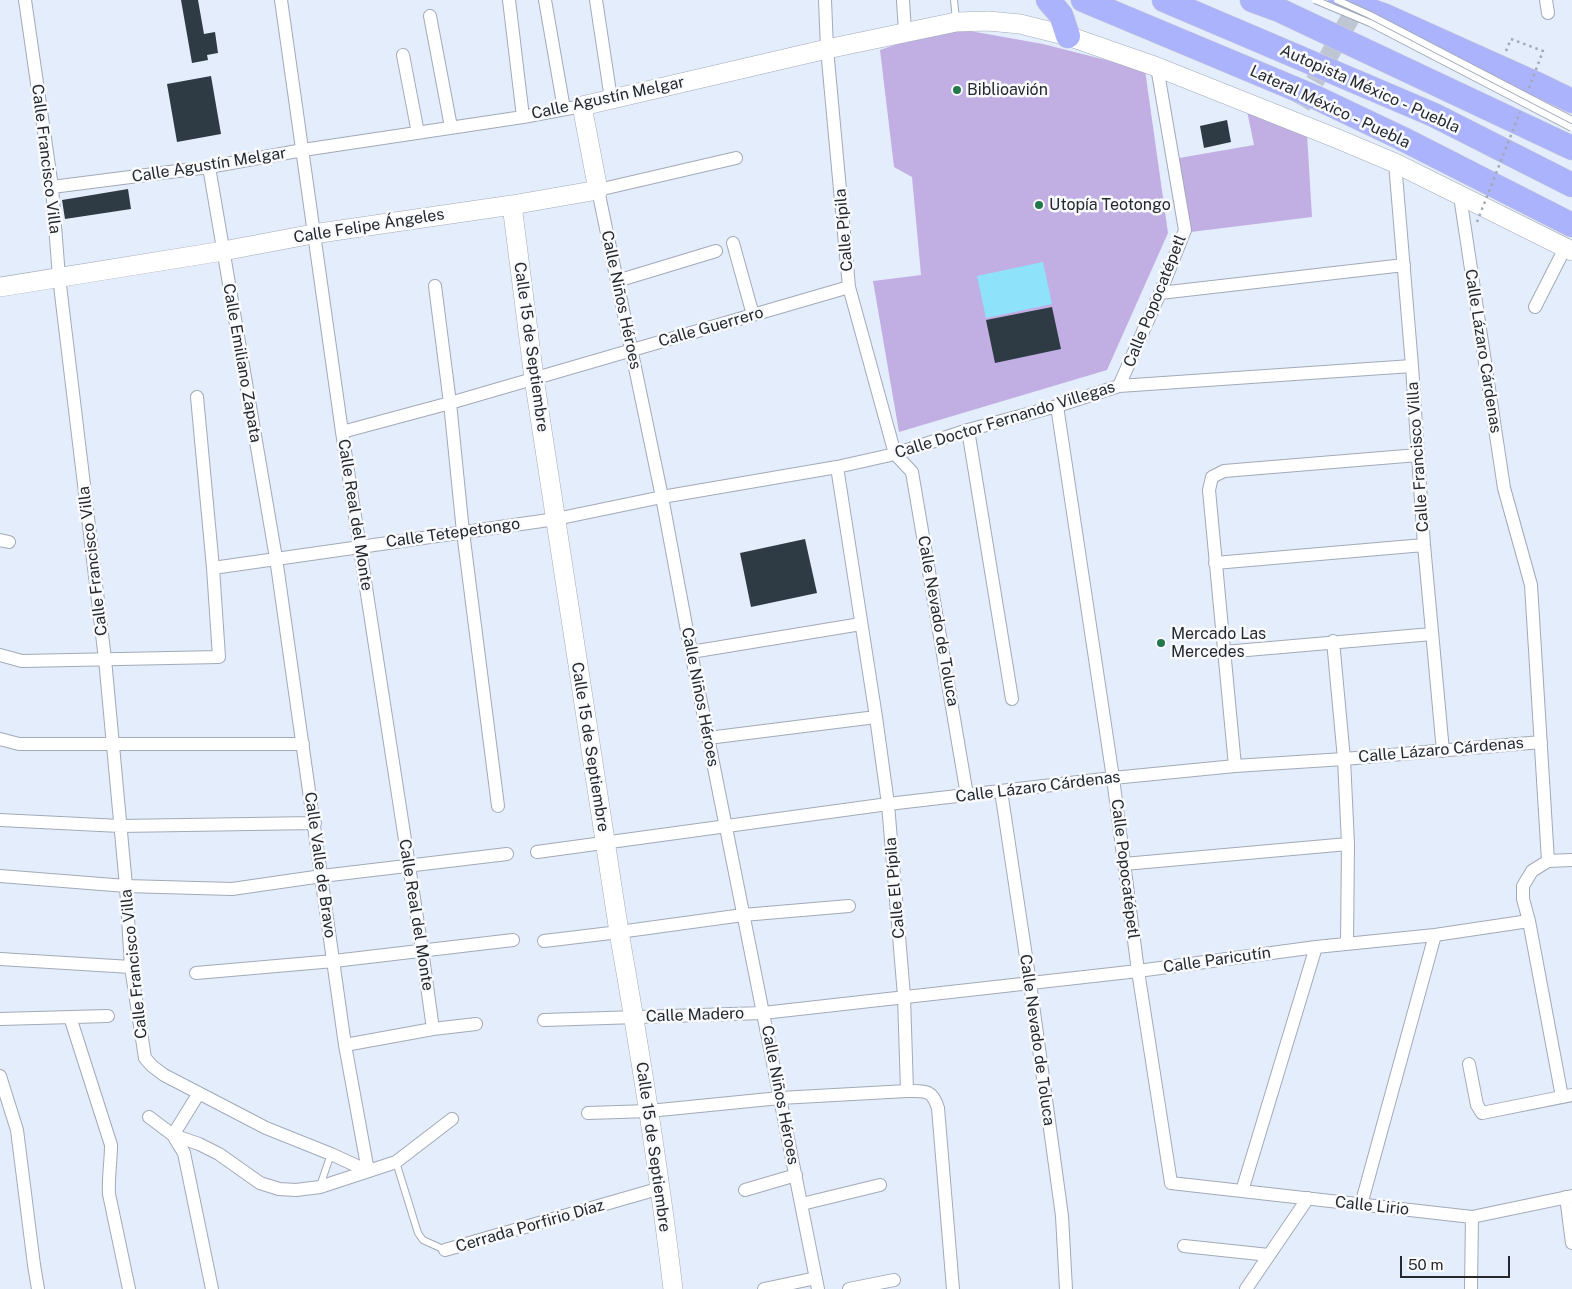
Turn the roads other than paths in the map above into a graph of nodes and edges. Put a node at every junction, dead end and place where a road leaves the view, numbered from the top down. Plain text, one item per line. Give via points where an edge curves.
1 (25, 0) edge
2 (281, 0) edge
3 (509, 0) edge
4 (545, 0) edge
5 (596, 0) edge
6 (825, 0) edge
7 (904, 0) edge
8 (954, 0) edge
9 (1048, 0) edge
10 (1083, 0) edge
11 (1164, 0) edge
12 (1252, 0) edge
13 (1315, 0) edge
14 (1345, 1) edge
15 (430, 16) dead end
16 (956, 22) junction
17 (905, 32) junction
18 (1068, 36) junction
19 (827, 49) junction
20 (403, 55) dead end
21 (1157, 67) junction
22 (1572, 88) edge
23 (611, 99) junction
24 (1572, 101) edge
25 (573, 108) junction
26 (523, 117) junction
27 (1572, 120) edge
28 (451, 127) junction
29 (1572, 128) edge
30 (418, 133) junction
31 (1572, 148) edge
32 (303, 150) junction
33 (736, 158) dead end
34 (1395, 163) junction
35 (209, 167) junction
36 (1572, 185) edge
37 (52, 187) junction
38 (598, 190) junction
39 (1460, 196) junction
40 (512, 205) junction
41 (1572, 225) edge
42 (313, 234) junction
43 (733, 243) dead end
44 (1569, 250) edge
45 (223, 251) junction
46 (716, 252) dead end
47 (1404, 265) junction
48 (60, 277) junction
49 (617, 281) junction
50 (435, 286) dead end
51 (0, 287) edge
52 (849, 287) junction
53 (1160, 293) junction
54 (1535, 307) dead end
55 (753, 315) junction
56 (631, 351) junction
57 (1412, 366) junction
58 (534, 378) junction
59 (1119, 386) junction
60 (197, 396) dead end
61 (450, 403) junction
62 (1057, 406) junction
63 (968, 430) junction
64 (342, 432) junction
65 (895, 454) junction
66 (1418, 455) junction
67 (837, 468) junction
68 (662, 497) junction
69 (556, 518) junction
70 (463, 532) junction
71 (1424, 545) junction
72 (360, 546) junction
73 (276, 558) junction
74 (1215, 563) junction
75 (213, 568) junction
76 (861, 624) junction
77 (1432, 634) junction
78 (1333, 641) junction
79 (691, 652) junction
80 (1224, 652) junction
81 (0, 655) edge
82 (105, 659) junction
83 (1012, 699) dead end
84 (876, 717) junction
85 (708, 738) junction
86 (0, 740) edge
87 (1541, 742) junction
88 (303, 744) junction
89 (113, 745) junction
90 (1443, 751) junction
91 (1344, 759) junction
92 (1234, 766) junction
93 (1113, 778) junction
94 (1001, 791) junction
95 (967, 795) junction
96 (888, 804) junction
97 (498, 806) dead end
98 (0, 820) edge
99 (315, 823) junction
100 (120, 826) junction
101 (726, 826) junction
102 (605, 842) junction
103 (1348, 844) junction
104 (537, 852) dead end
105 (507, 854) dead end
106 (1572, 860) edge
107 (1548, 861) junction
108 (1124, 864) junction
109 (409, 865) junction
110 (0, 876) edge
111 (322, 876) junction
112 (126, 886) junction
113 (849, 906) dead end
114 (744, 915) junction
115 (1529, 921) junction
116 (619, 932) junction
117 (1435, 935) junction
118 (513, 940) dead end
119 (544, 941) dead end
120 (1347, 943) junction
121 (1316, 947) junction
122 (422, 950) junction
123 (0, 959) edge
124 (334, 961) junction
125 (131, 967) junction
126 (1138, 971) junction
127 (196, 973) dead end
128 (1030, 983) junction
129 (904, 996) junction
130 (763, 1013) junction
131 (108, 1016) dead end
132 (70, 1017) junction
133 (634, 1018) junction
134 (0, 1019) edge
135 (544, 1020) dead end
136 (476, 1024) dead end
137 (433, 1029) junction
138 (345, 1045) junction
139 (1469, 1064) dead end
140 (0, 1076) edge
141 (907, 1091) junction
142 (199, 1093) junction
143 (1567, 1096) edge
144 (780, 1098) junction
145 (5, 1109) edge
146 (649, 1111) junction
147 (588, 1113) dead end
148 (150, 1117) dead end
149 (452, 1120) dead end
150 (173, 1136) junction
151 (331, 1154) junction
152 (396, 1162) junction
153 (368, 1171) junction
154 (796, 1175) junction
155 (1171, 1183) joint
156 (880, 1185) dead end
157 (320, 1187) junction
158 (661, 1188) junction
159 (744, 1190) dead end
160 (1242, 1191) junction
161 (1569, 1197) edge
162 (1308, 1198) junction
163 (802, 1204) junction
164 (1361, 1204) junction
165 (1472, 1217) junction
166 (1572, 1242) edge
167 (1184, 1246) dead end
168 (444, 1250) joint
169 (1269, 1255) junction
170 (894, 1280) dead end
171 (817, 1283) edge
172 (38, 1289) edge
173 (128, 1289) edge
174 (212, 1289) edge
175 (673, 1289) edge
176 (764, 1289) edge
177 (849, 1289) edge
178 (953, 1289) edge
179 (1066, 1289) edge
180 (1246, 1289) edge
181 (1471, 1289) edge

1 - 37 street, Calle Francisco Villa
2 - 32 street, Calle Real del Monte
3 - 26 street
4 - 25 street
5 - 23 street
6 - 19 street, Calle Pípila
7 - 17 street
8 - 16 lane
9 - 18 highway via 1061,15
10 - 41 highway, Lateral México - Puebla via 1317,98
11 - 36 highway, Autopista México - Puebla via 1434,115
12 - 31 highway, Autopista México - Puebla
13 - 29 lane, bridge via 1370,23
14 - 22 street via 1378,1
14 - 24 highway via 1383,15
14 - 27 lane, bridge
15 - 28 street
16 - 17 street, Calle Agustín Melgar
16 - 18 street, Calle Agustín Melgar via 1020,24
17 - 19 street, Calle Agustín Melgar
18 - 21 street, Calle Agustín Melgar
19 - 23 street, Calle Agustín Melgar
19 - 52 street, Calle Pípila
20 - 30 street
21 - 34 street, Calle Agustín Melgar via 1296,113
21 - 53 street, Calle Popocatépetl via 1185,230
23 - 25 street, Calle Agustín Melgar
25 - 26 street, Calle Agustín Melgar
25 - 38 street, Calle Niños Héroes
26 - 28 street, Calle Agustín Melgar
28 - 30 street, Calle Agustín Melgar
30 - 32 street, Calle Agustín Melgar
32 - 35 street, Calle Agustín Melgar
32 - 42 street, Calle Real del Monte
33 - 38 street, Calle Felipe Ángeles
34 - 39 street, Calle Agustín Melgar
34 - 47 street, Calle Francisco Villa
35 - 37 street, Calle Agustín Melgar
35 - 45 street, Calle Emiliano Zapata
37 - 48 street, Calle Francisco Villa
38 - 40 street, Calle Felipe Ángeles
38 - 49 street, Calle Niños Héroes
39 - 44 street, Calle Agustín Melgar
39 - 87 street, Calle Lázaro Cárdenas via 1504,488 1531,585
40 - 42 street, Calle Felipe Ángeles
40 - 58 street, Calle 15 de Septiembre
42 - 45 street, Calle Felipe Ángeles
42 - 64 street, Calle Real del Monte
43 - 55 street
44 - 54 street
45 - 48 street, Calle Felipe Ángeles
45 - 73 street, Calle Emiliano Zapata
46 - 49 street
47 - 53 street
47 - 57 street, Calle Francisco Villa
48 - 51 street, Calle Felipe Ángeles
48 - 82 street, Calle Francisco Villa
49 - 56 street, Calle Niños Héroes
50 - 61 street
52 - 55 street, Calle Guerrero
52 - 65 street, Calle Pípila
53 - 59 street, Calle Popocatépetl
55 - 56 street, Calle Guerrero
56 - 58 street, Calle Guerrero
56 - 68 street, Calle Niños Héroes
57 - 59 street, Calle Doctor Fernando Villegas
57 - 66 street, Calle Francisco Villa
58 - 61 street, Calle Guerrero
58 - 69 street, Calle 15 de Septiembre
59 - 62 street, Calle Doctor Fernando Villegas
60 - 75 street
61 - 64 street, Calle Guerrero
61 - 70 street
62 - 63 street, Calle Doctor Fernando Villegas
62 - 93 street, Calle Popocatépetl
63 - 65 street, Calle Doctor Fernando Villegas
63 - 83 street
64 - 72 street, Calle Real del Monte
65 - 67 street, Calle Doctor Fernando Villegas
65 - 95 street, Calle Nevado de Toluca via 912,472
66 - 71 street, Calle Francisco Villa
66 - 74 street via 1224,471 1212,477 1209,490
67 - 68 street, Calle Doctor Fernando Villegas
67 - 76 street, Calle El Pípila
68 - 69 street, Calle Tetepetongo
68 - 79 street, Calle Niños Héroes
69 - 70 street, Calle Tetepetongo
69 - 102 street, Calle 15 de Septiembre
70 - 72 street, Calle Tetepetongo
70 - 97 street
71 - 74 street
71 - 77 street, Calle Francisco Villa
72 - 73 street, Calle Tetepetongo
72 - 109 street, Calle Real del Monte
73 - 75 street, Calle Tetepetongo
73 - 88 street, Calle Valle de Bravo
74 - 80 street
75 - 82 street via 219,657
76 - 79 street
76 - 84 street, Calle El Pípila
77 - 78 street
77 - 90 street, Calle Francisco Villa
78 - 80 street
78 - 91 street
79 - 85 street, Calle Niños Héroes
80 - 92 street
81 - 82 street via 22,661
82 - 89 street, Calle Francisco Villa
84 - 85 street
84 - 96 street, Calle El Pípila
85 - 101 street, Calle Niños Héroes
86 - 89 street via 19,744
87 - 90 street, Calle Lázaro Cárdenas
87 - 107 street, Calle Lázaro Cárdenas
88 - 89 street
88 - 99 street, Calle Valle de Bravo
89 - 100 street, Calle Francisco Villa
90 - 91 street, Calle Lázaro Cárdenas
91 - 92 street, Calle Lázaro Cárdenas
91 - 103 street
92 - 93 street, Calle Lázaro Cárdenas
93 - 94 street, Calle Lázaro Cárdenas
93 - 108 street, Calle Popocatépetl
94 - 95 street, Calle Lázaro Cárdenas
94 - 128 street, Calle Nevado de Toluca
95 - 96 street, Calle Lázaro Cárdenas
96 - 101 street, Calle Lázaro Cárdenas
96 - 129 street, Calle El Pípila
98 - 100 street
99 - 100 street
99 - 111 street, Calle Valle de Bravo
100 - 112 street, Calle Francisco Villa
101 - 102 street, Calle Lázaro Cárdenas
101 - 114 street, Calle Niños Héroes
102 - 104 street, Calle Lázaro Cárdenas
102 - 116 street, Calle 15 de Septiembre
103 - 108 street
103 - 120 street
105 - 109 street
106 - 107 street
107 - 115 street via 1532,871 1523,886
108 - 126 street, Calle Popocatépetl
109 - 111 street
109 - 122 street, Calle Real del Monte
110 - 112 street
111 - 112 street via 232,889
111 - 124 street, Calle Valle de Bravo
112 - 125 street, Calle Francisco Villa
113 - 114 street
114 - 116 street
114 - 130 street, Calle Niños Héroes
115 - 117 street, Calle Paricutín
115 - 143 street
116 - 119 street
116 - 133 street, Calle 15 de Septiembre
117 - 120 street, Calle Paricutín
117 - 164 street
118 - 122 street
120 - 121 street, Calle Paricutín
121 - 126 street, Calle Paricutín
121 - 160 street
122 - 124 street
122 - 137 street, Calle Real del Monte
123 - 125 street
124 - 127 street
124 - 138 street, Calle Valle de Bravo
125 - 142 street, Calle Francisco Villa via 145,1058 164,1076
126 - 128 street, Calle Paricutín
126 - 155 street, Calle Popocatépetl
128 - 129 street, Calle Paricutín
128 - 179 street, Calle Nevado de Toluca via 1062,1216
129 - 130 street, Calle Madero
129 - 141 street, Calle El Pípila
130 - 133 street, Calle Madero
130 - 144 street, Calle Niños Héroes
131 - 132 street
132 - 134 street
132 - 173 street via 111,1145 109,1194
133 - 135 street, Calle Madero
133 - 146 street, Calle 15 de Septiembre
136 - 137 street
137 - 138 street
138 - 153 street, Calle Valle de Bravo
139 - 143 street via 1476,1105 1482,1113
140 - 145 street
141 - 144 street
141 - 178 street via 926,1091 934,1097 938,1108
142 - 150 street
142 - 151 street, Calle Francisco Villa via 266,1128
144 - 146 street
144 - 154 street, Calle Niños Héroes
145 - 172 street via 17,1130
146 - 147 street
146 - 158 street, Calle 15 de Septiembre
148 - 150 street
149 - 152 street
150 - 157 street via 219,1154 260,1183 279,1189
150 - 174 street via 184,1153
151 - 153 street, Calle Francisco Villa
151 - 157 lane
152 - 153 street
152 - 168 lane, Cerrada Porfirio Díaz via 418,1233 424,1240
153 - 157 street
154 - 159 street
154 - 163 street, Calle Niños Héroes
155 - 160 street, Calle Lirio
156 - 163 street
158 - 168 street, Cerrada Porfirio Díaz
158 - 175 street, Calle 15 de Septiembre
160 - 162 street, Calle Lirio
161 - 165 street, Calle Lirio
161 - 166 street
162 - 164 street, Calle Lirio
162 - 169 street
163 - 171 street, Calle Niños Héroes
164 - 165 street, Calle Lirio
165 - 181 street
167 - 169 street
169 - 180 street
170 - 177 street
171 - 176 street

